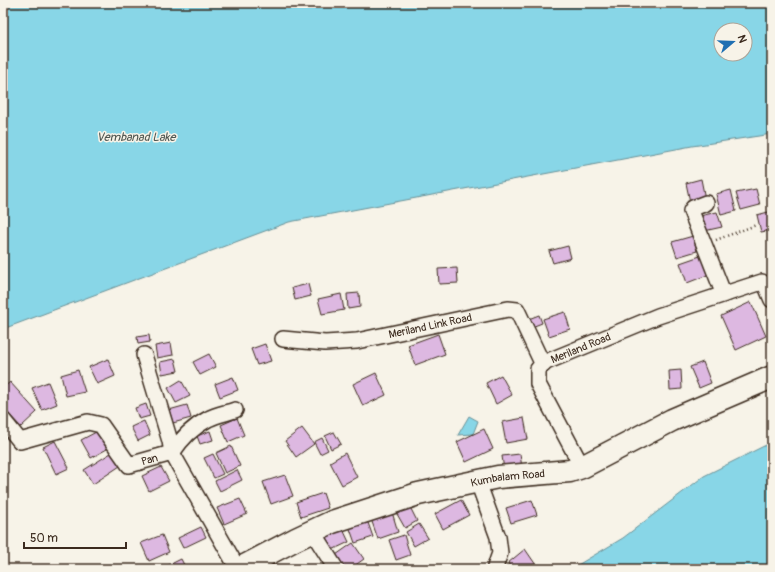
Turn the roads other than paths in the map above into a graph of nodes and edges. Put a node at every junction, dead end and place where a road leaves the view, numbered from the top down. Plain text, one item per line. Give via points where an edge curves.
1 (706, 203) dead end
2 (728, 293) junction
3 (772, 300) edge
4 (283, 339) dead end
5 (144, 355) dead end
6 (543, 365) junction
7 (772, 377) edge
8 (235, 410) dead end
9 (3, 420) edge
10 (172, 453) junction
11 (582, 466) junction
12 (478, 482) junction
13 (312, 532) junction
14 (238, 569) edge
15 (336, 569) edge
16 (497, 569) edge

1 - 2 street via 690,211 722,290
2 - 3 street via 762,282
2 - 6 street, Meriland Road via 658,316
4 - 6 street, Meriland Link Road via 325,343 357,341 508,309 517,310
5 - 10 street
6 - 11 street, Meriland Road via 538,369 538,384
7 - 11 main road, Kumbalam Road via 672,420
8 - 10 street via 209,419 193,429
9 - 10 street, Pan via 20,441 88,422 101,425 129,465
10 - 14 street, Pan
11 - 12 main road, Kumbalam Road via 570,471 498,477
12 - 13 main road, Kumbalam Road via 418,494 332,522
12 - 16 street via 498,536 500,553 495,567
13 - 14 main road, Kumbalam Road
13 - 15 street

